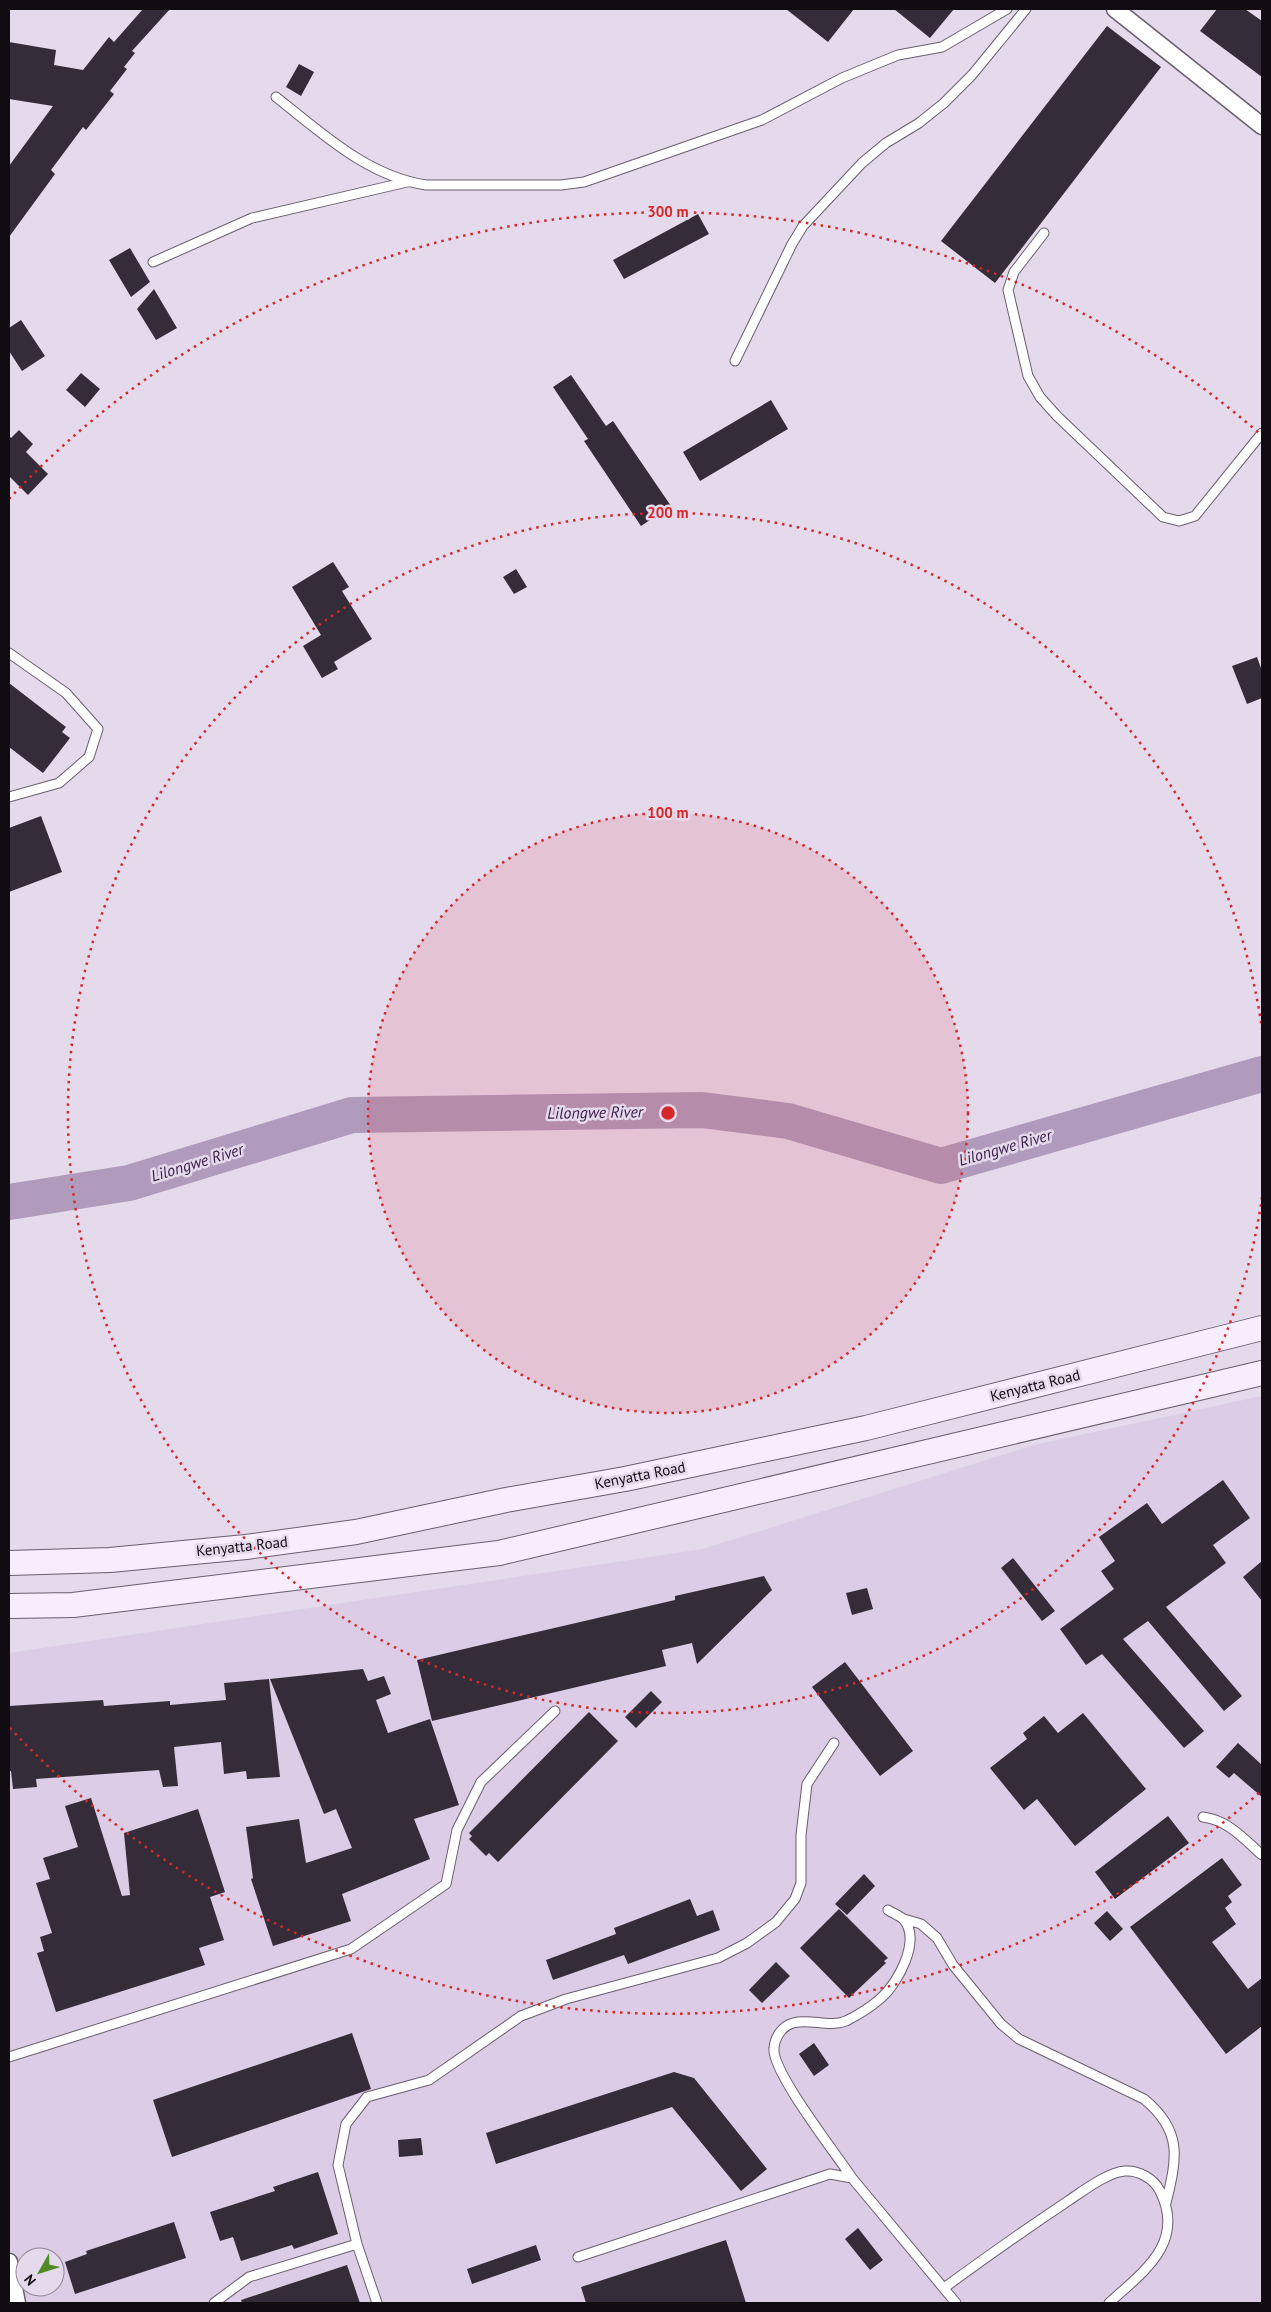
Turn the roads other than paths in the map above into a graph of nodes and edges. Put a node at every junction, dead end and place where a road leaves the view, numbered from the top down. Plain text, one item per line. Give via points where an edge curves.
1 (1006, 9) edge
2 (1026, 9) edge
3 (1115, 9) edge
4 (276, 97) dead end
5 (1262, 126) edge
6 (408, 182) junction
7 (1044, 233) dead end
8 (153, 262) dead end
9 (735, 360) dead end
10 (1262, 433) edge
11 (9, 653) edge
12 (9, 797) edge
13 (1262, 1328) edge
14 (1262, 1373) edge
15 (9, 1563) edge
16 (9, 1606) edge
17 (555, 1710) dead end
18 (834, 1743) dead end
19 (1203, 1817) dead end
20 (1262, 1855) edge
21 (888, 1910) dead end
22 (904, 1919) junction
23 (9, 2057) edge
24 (852, 2178) junction
25 (1166, 2203) junction
26 (357, 2244) junction
27 (578, 2256) dead end
28 (9, 2262) edge
29 (944, 2288) junction
30 (17, 2303) edge
31 (214, 2303) edge
32 (377, 2303) edge
33 (956, 2303) edge
34 (1109, 2303) edge

1 - 6 lane via 942,46 898,56 842,78 762,120 584,182 542,185
2 - 9 lane via 972,75 944,103 862,163 803,226
3 - 5 street
4 - 6 lane via 349,155
6 - 8 lane via 252,218
7 - 10 lane via 1014,272 1008,290 1028,376 1040,397 1057,416 1163,517 1179,521 1195,516
11 - 12 lane via 66,693 98,729 89,757 59,783
13 - 15 main road, Kenyatta Road via 866,1428 356,1532 110,1560
14 - 16 main road via 499,1553 73,1605
17 - 23 lane via 481,1782 457,1830 446,1884 351,1950
18 - 26 lane via 807,1784 801,1835 802,1883 795,1899 776,1922 718,1958 566,1999 520,2016 429,2080 367,2097 346,2124 338,2165
19 - 20 lane via 1229,1826
21 - 22 lane
22 - 24 lane via 911,1938 906,1960 882,1998 844,2022 792,2023 778,2034 773,2050 793,2092
22 - 25 lane via 921,1924 937,1938 953,1965 1001,2024 1019,2039 1144,2099 1160,2112 1172,2132 1174,2172
24 - 27 lane via 830,2174
24 - 29 lane
25 - 29 lane via 1157,2185 1145,2175 1125,2171 1102,2180 1029,2227
25 - 34 lane via 1167,2238 1150,2266
26 - 31 lane via 249,2277
26 - 32 lane
28 - 30 street
29 - 33 lane

